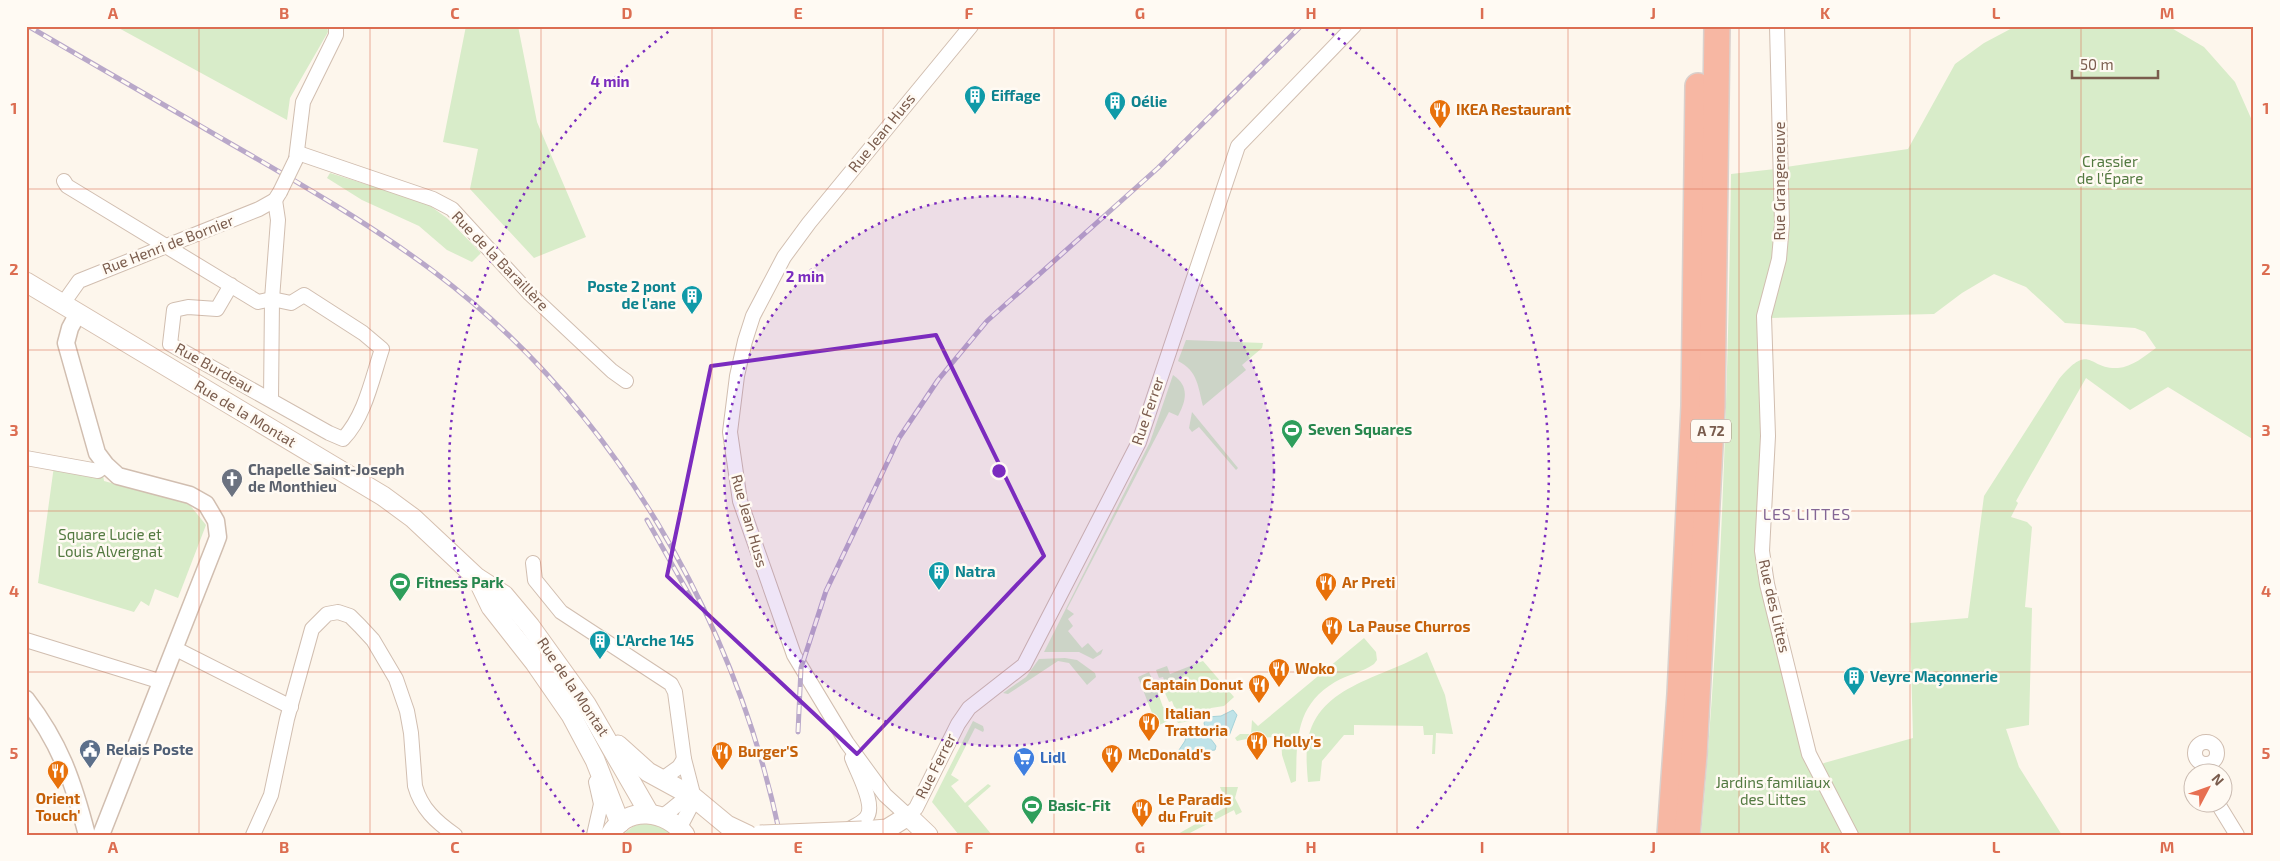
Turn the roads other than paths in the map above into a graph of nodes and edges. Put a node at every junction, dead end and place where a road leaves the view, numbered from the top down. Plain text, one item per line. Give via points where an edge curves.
1 (336, 26) edge
2 (971, 26) edge
3 (1354, 26) edge
4 (1699, 26) edge
5 (1717, 26) edge
6 (1777, 26) edge
7 (297, 156) junction
8 (64, 181) dead end
9 (278, 196) junction
10 (165, 246) junction
11 (231, 285) junction
12 (28, 287) edge
13 (265, 300) junction
14 (70, 310) junction
15 (1765, 334) joint
16 (626, 381) dead end
17 (271, 399) junction
18 (26, 458) edge
19 (106, 466) junction
20 (533, 563) dead end
21 (476, 577) junction
22 (26, 640) edge
23 (174, 648) junction
24 (162, 682) junction
25 (26, 699) edge
26 (586, 704) junction
27 (291, 707) junction
28 (572, 715) junction
29 (847, 743) junction
30 (684, 759) junction
31 (661, 780) junction
32 (692, 796) junction
33 (2224, 814) edge
34 (656, 815) junction
35 (908, 816) junction
36 (856, 828) junction
37 (615, 829) edge
38 (682, 831) edge
39 (88, 835) edge
40 (101, 835) edge
41 (253, 835) edge
42 (455, 835) edge
43 (594, 835) edge
44 (748, 835) edge
45 (760, 835) edge
46 (928, 835) edge
47 (1670, 835) edge
48 (1687, 835) edge
49 (1851, 835) edge
50 (2237, 835) edge

1 - 7 street via 336,35 303,102
2 - 29 street, Rue Jean Huss via 784,257 753,316 737,376 730,432 740,501 791,648
3 - 35 street, Rue Ferrer via 1238,146 1139,442 1024,666 969,708 916,808
4 - 47 highway, A 72 via 1694,406
5 - 48 highway, A 72 via 1712,407
6 - 15 street, Rue Grangeneuve via 1782,224 1779,259 1765,308
7 - 9 street, bridge
7 - 16 street, Rue de la Baraillère via 433,199 452,209 530,294 612,372
8 - 10 street via 67,186
9 - 10 street, Rue Henri de Bornier via 259,209
9 - 13 street, Rue Burdeau via 278,220
10 - 11 street
10 - 14 street, Rue Henri de Bornier via 79,281
11 - 13 street
11 - 17 street, Rue Burdeau via 217,309 188,307 174,310 170,344
12 - 14 main road, Rue de la Montat
13 - 17 street, Rue Burdeau
13 - 17 street, Rue Burdeau via 291,303 304,295 364,333 382,349 365,401 352,429 343,439
14 - 19 street via 66,342 97,453
14 - 21 main road, Rue de la Montat via 383,496 420,524
15 - 49 street, Rue des Littes via 1768,436 1762,552 1767,584 1809,754
18 - 19 street via 98,471
19 - 23 street via 118,476 190,495 206,504 216,521 218,537
20 - 30 street via 535,580 561,612 671,684
21 - 26 main road, Rue de la Montat via 504,595
21 - 28 main road, Rue de la Montat via 491,607
22 - 24 street
23 - 24 street
23 - 27 street
24 - 40 street
25 - 39 street via 48,727 69,772
26 - 31 main road via 617,745
26 - 34 main road, Rue de la Montat
27 - 41 street via 271,795
27 - 42 street via 312,629 328,614 338,612 350,616 383,655 402,692 411,733 418,798 436,821
28 - 37 main road, Rue de la Montat via 595,760
28 - 43 street, Rue de la Montat via 578,740 600,791 600,813
29 - 35 street, Rue Jean Huss via 885,795
29 - 36 street, Rue Jean Huss via 870,801 870,812
30 - 31 street via 679,767
30 - 32 street via 692,781
31 - 32 main road
32 - 34 street via 682,799 669,812
32 - 38 street
32 - 44 main road via 727,826
33 - 50 street
34 - 37 main road via 639,814
34 - 38 main road
35 - 36 main road via 887,829
35 - 46 main road
36 - 45 main road, bridge

